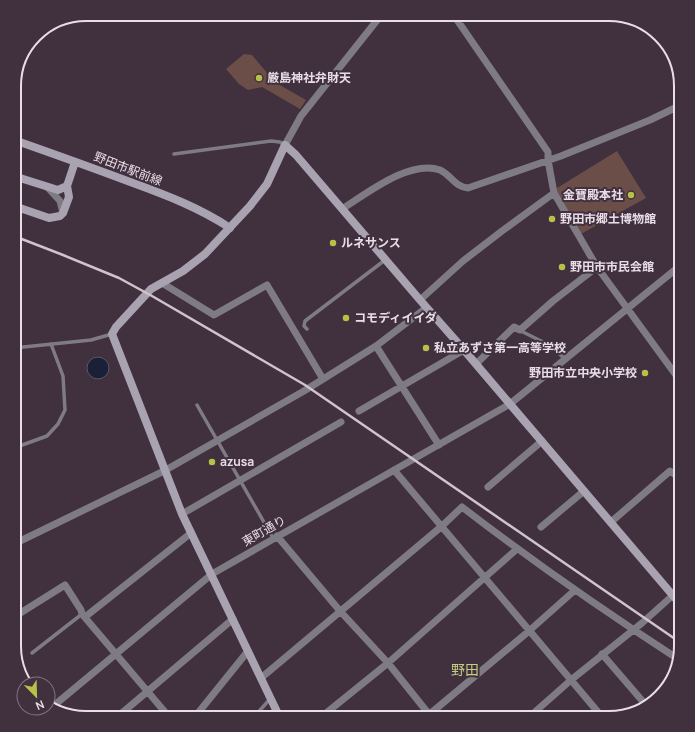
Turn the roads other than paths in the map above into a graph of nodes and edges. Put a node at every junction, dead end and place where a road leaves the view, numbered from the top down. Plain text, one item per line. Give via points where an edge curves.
1 (376, 21) edge
2 (458, 21) edge
3 (674, 108) edge
4 (21, 143) edge
5 (285, 145) junction
6 (174, 154) dead end
7 (548, 160) junction
8 (75, 162) junction
9 (21, 178) edge
10 (67, 186) junction
11 (48, 189) junction
12 (554, 193) junction
13 (21, 208) edge
14 (342, 209) junction
15 (63, 213) junction
16 (230, 228) junction
17 (385, 260) junction
18 (596, 267) junction
19 (674, 270) edge
20 (162, 283) junction
21 (420, 300) junction
22 (426, 308) junction
23 (628, 308) junction
24 (306, 329) dead end
25 (520, 330) junction
26 (112, 334) junction
27 (51, 344) junction
28 (376, 346) junction
29 (21, 347) edge
30 (464, 350) junction
31 (565, 359) junction
32 (476, 364) junction
33 (674, 372) edge
34 (323, 379) junction
35 (401, 386) junction
36 (510, 404) junction
37 (197, 405) dead end
38 (358, 411) dead end
39 (341, 422) dead end
40 (217, 441) junction
41 (542, 441) junction
42 (21, 445) edge
43 (438, 445) junction
44 (394, 470) junction
45 (164, 471) junction
46 (674, 474) edge
47 (240, 481) junction
48 (488, 487) dead end
49 (584, 491) junction
50 (182, 514) junction
51 (611, 522) junction
52 (442, 526) junction
53 (541, 527) dead end
54 (191, 533) junction
55 (275, 537) junction
56 (21, 541) edge
57 (517, 549) junction
58 (212, 574) junction
59 (485, 578) junction
60 (575, 590) junction
61 (673, 595) joint
62 (340, 611) junction
63 (21, 613) edge
64 (84, 616) junction
65 (233, 619) junction
66 (633, 630) junction
67 (529, 631) junction
68 (248, 651) junction
69 (32, 652) dead end
70 (116, 654) junction
71 (602, 654) junction
72 (673, 656) edge
73 (388, 663) junction
74 (262, 678) junction
75 (571, 680) junction
76 (147, 691) junction
77 (271, 698) junction
78 (642, 701) edge
79 (57, 703) edge
80 (201, 709) edge
81 (124, 711) edge
82 (164, 711) edge
83 (259, 711) edge
84 (277, 711) edge
85 (329, 711) edge
86 (424, 711) edge
87 (435, 711) edge
88 (536, 711) edge
89 (597, 711) edge

1 - 5 street via 301,116
2 - 7 street via 540,139 548,152
3 - 7 street
4 - 8 street, 野田市駅前線
5 - 6 lane via 271,141
5 - 14 street
5 - 16 street via 267,184 255,202
7 - 12 street
7 - 14 street via 468,188 456,184 441,170 429,167 410,171 395,175
8 - 10 street
8 - 16 street, 野田市駅前線 via 181,202
9 - 11 street
10 - 11 street via 58,190
10 - 15 street via 69,197
11 - 15 street via 60,201
12 - 18 street
12 - 21 street via 463,260
13 - 15 street via 49,218
14 - 17 street
16 - 20 street via 201,258
17 - 21 street
17 - 24 lane via 305,321
18 - 23 street
18 - 25 street
19 - 23 street, 東町通り
20 - 26 street via 151,289
20 - 34 street via 214,315 266,285
21 - 22 street
22 - 28 street
22 - 30 street
23 - 31 street, 東町通り
23 - 33 street
25 - 31 lane via 551,346
25 - 32 street via 514,327
26 - 27 lane via 91,340
26 - 45 street
27 - 29 lane
27 - 42 lane via 63,376 65,410 58,424 47,436
28 - 34 street
28 - 35 street
30 - 32 street
30 - 35 street
31 - 36 street, 東町通り
32 - 36 street
34 - 40 street
35 - 38 street
35 - 43 street
36 - 41 street
36 - 43 street, 東町通り
37 - 40 lane
39 - 47 street
40 - 45 street
40 - 47 lane
41 - 48 street
41 - 49 street
43 - 44 street, 東町通り
44 - 52 street
44 - 55 street, 東町通り
45 - 50 street
45 - 56 street
46 - 51 street via 670,471
47 - 50 street
47 - 55 lane
49 - 51 street
49 - 53 street
50 - 54 street
51 - 61 street
52 - 57 street via 462,507
52 - 59 street
52 - 62 street
54 - 58 street
54 - 64 street
55 - 58 street, 東町通り
55 - 62 street
57 - 59 street
57 - 60 street
58 - 65 street
58 - 70 street, 東町通り
59 - 67 street
59 - 73 street
60 - 66 street
60 - 67 street
61 - 66 street
62 - 73 street
62 - 74 street
63 - 64 street via 65,585
64 - 69 lane
64 - 70 street
65 - 68 street
65 - 76 street
66 - 71 street
66 - 72 street
67 - 75 street
67 - 87 street
68 - 74 street
68 - 80 street
70 - 76 street
70 - 79 street, 東町通り
71 - 75 street
71 - 78 street
73 - 85 street
73 - 86 street
74 - 77 street
75 - 88 street
75 - 89 street
76 - 81 street
76 - 82 street
77 - 83 lane
77 - 84 street

